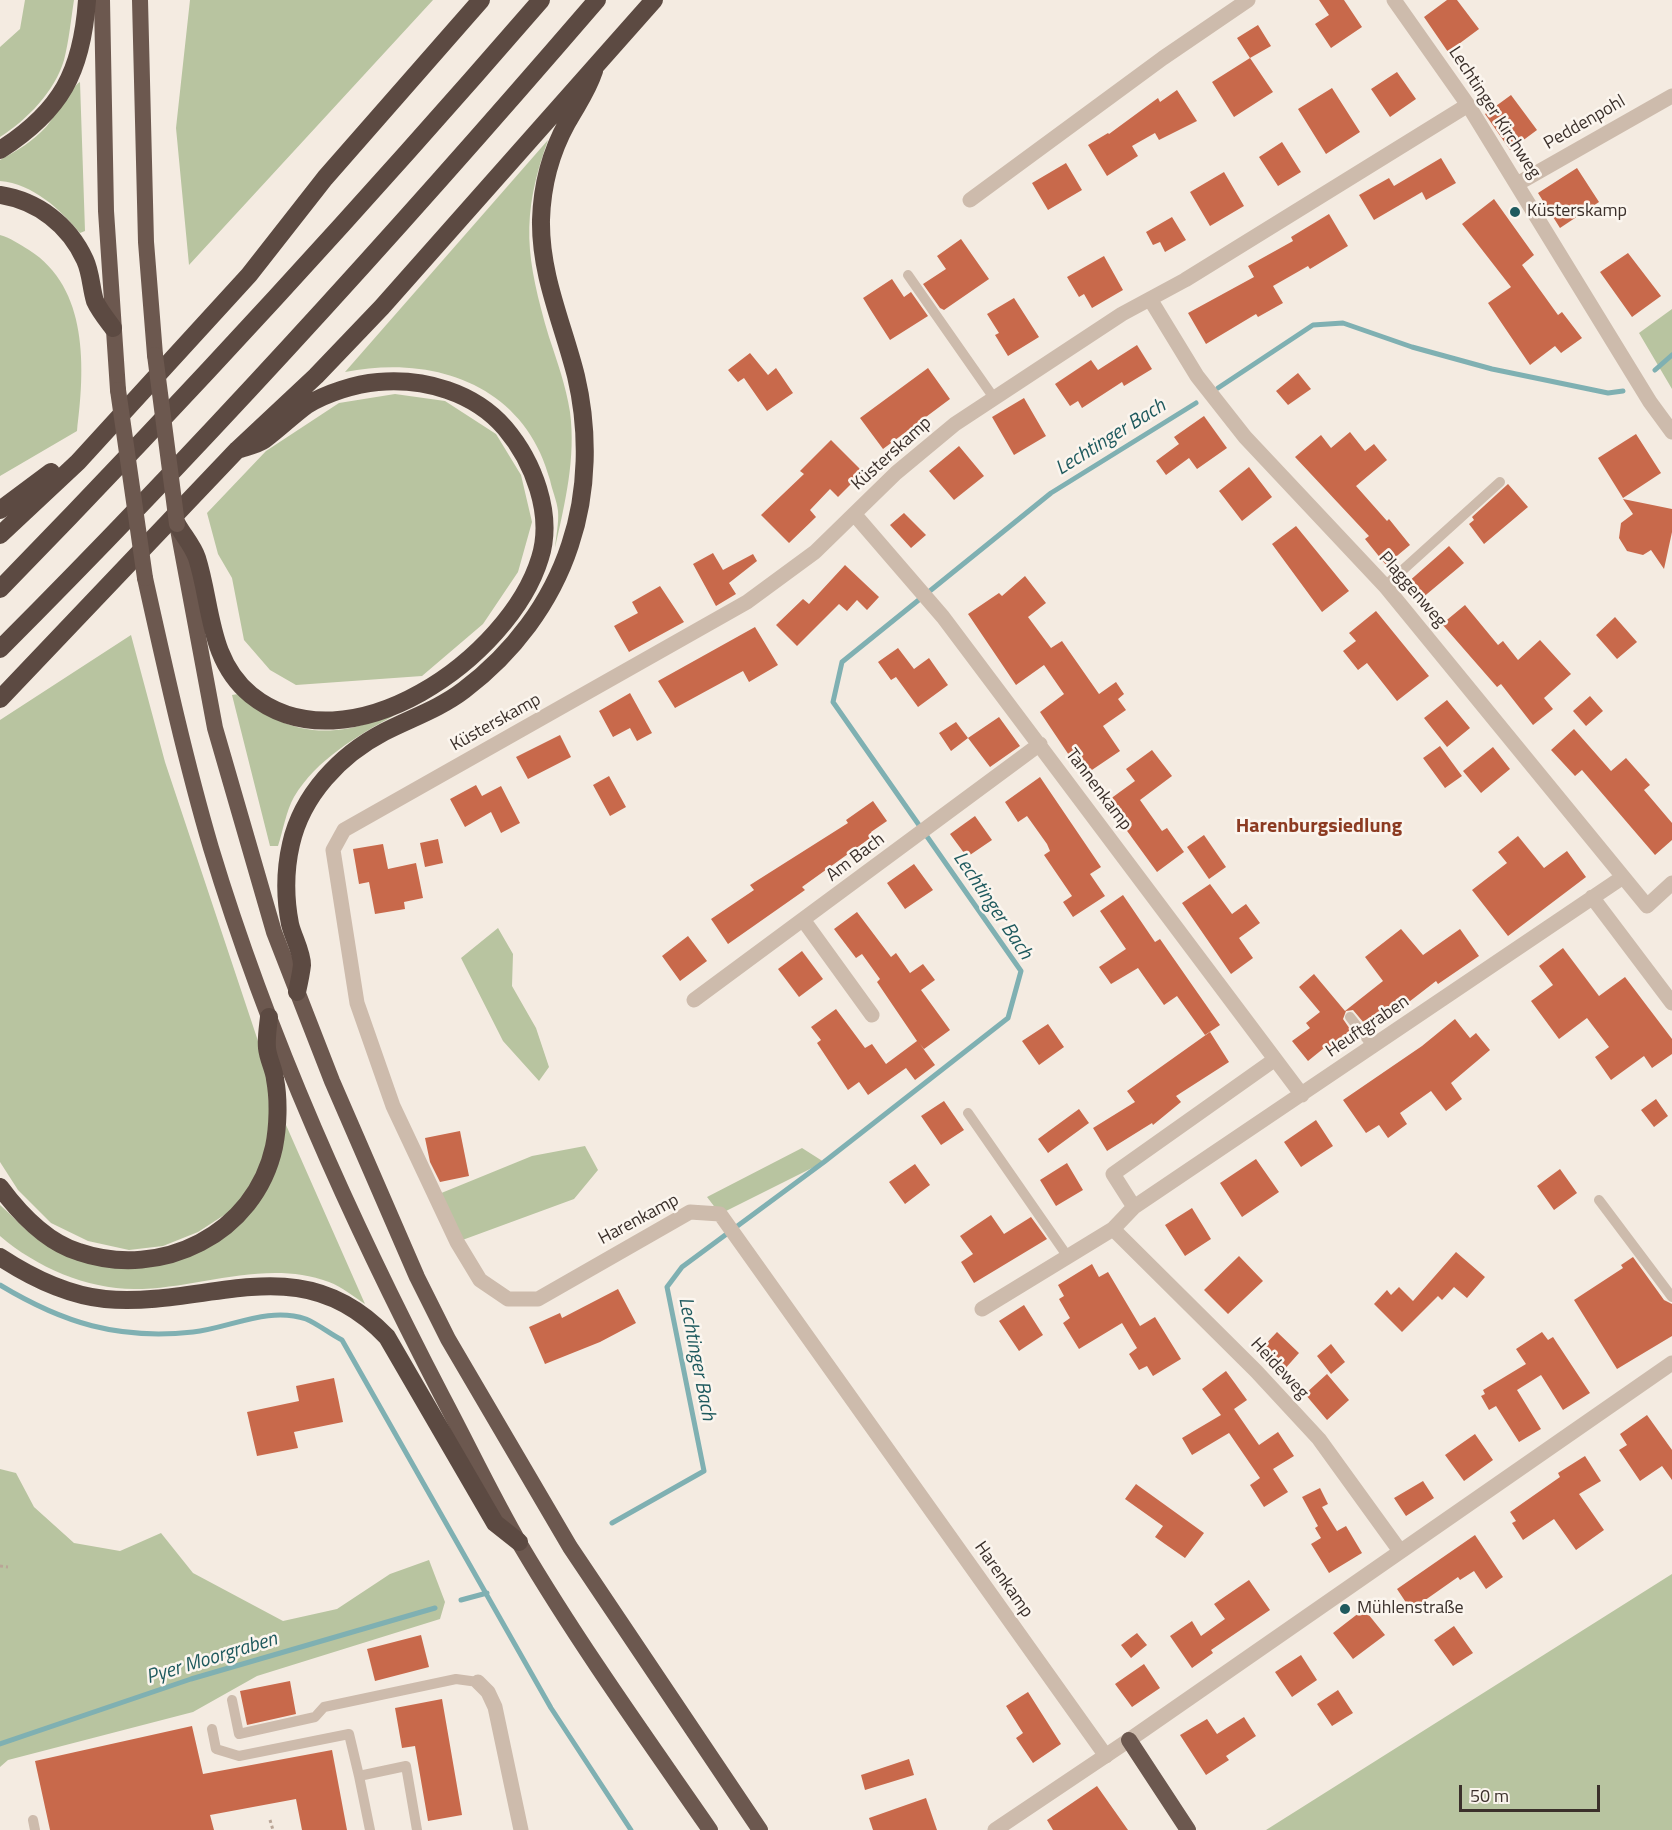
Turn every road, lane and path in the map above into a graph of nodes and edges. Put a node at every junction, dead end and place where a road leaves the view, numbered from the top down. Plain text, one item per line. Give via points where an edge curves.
1 (87, 0) edge
2 (102, 0) edge
3 (140, 0) edge
4 (467, 0) edge
5 (481, 0) edge
6 (540, 0) edge
7 (597, 0) edge
8 (654, 0) edge
9 (1248, 0) edge
10 (1394, 0) edge
11 (444, 44) junction
12 (594, 71) junction
13 (1672, 96) edge
14 (1468, 105) junction
15 (0, 150) edge
16 (1517, 184) junction
17 (0, 195) edge
18 (970, 200) dead end
19 (908, 275) dead end
20 (1150, 299) junction
21 (113, 328) junction
22 (994, 398) junction
23 (1672, 432) edge
24 (237, 450) junction
25 (78, 462) junction
26 (1500, 482) dead end
27 (0, 510) edge
28 (855, 515) junction
29 (178, 532) junction
30 (0, 535) edge
31 (1385, 586) junction
32 (0, 589) edge
33 (0, 649) edge
34 (0, 699) edge
35 (1040, 744) junction
36 (344, 830) joint
37 (1623, 877) junction
38 (1672, 884) edge
39 (1592, 897) junction
40 (804, 921) junction
41 (297, 992) junction
42 (694, 1000) dead end
43 (1672, 1004) edge
44 (872, 1015) dead end
45 (269, 1017) junction
46 (1350, 1017) dead end
47 (1373, 1047) junction
48 (1274, 1060) junction
49 (1302, 1095) junction
50 (968, 1113) dead end
51 (0, 1187) edge
52 (1599, 1200) dead end
53 (1134, 1207) junction
54 (1113, 1229) junction
55 (0, 1257) edge
56 (1068, 1257) junction
57 (1672, 1297) edge
58 (982, 1309) dead end
59 (1672, 1364) edge
60 (519, 1542) junction
61 (1400, 1551) junction
62 (0, 1566) edge
63 (8, 1567) dead end
64 (478, 1682) joint
65 (232, 1700) dead end
66 (212, 1729) dead end
67 (1129, 1740) junction
68 (1106, 1756) junction
69 (359, 1776) junction
70 (270, 1820) dead end
71 (273, 1830) edge
72 (370, 1830) edge
73 (417, 1830) edge
74 (521, 1830) edge
75 (710, 1830) edge
76 (760, 1830) edge
77 (996, 1830) edge
78 (1188, 1830) edge

1 - 15 highway via 85,36 78,63 63,91 44,116
2 - 21 highway via 102,92
3 - 29 highway, bridge via 146,242 155,355
4 - 11 highway
5 - 11 highway
6 - 32 highway via 253,324
7 - 33 highway via 237,405
8 - 12 highway
9 - 18 street
10 - 14 street, Lechtinger Kirchweg
11 - 25 highway via 325,178 249,275
12 - 24 highway via 382,307
12 - 41 highway via 587,94 554,152 545,183 541,220 542,255 576,377 586,451 581,499 570,545 550,593 524,633 498,662 432,711 355,750 308,800 291,843 286,883 290,924 302,963
13 - 16 street, Peddenpohl
14 - 16 street, Lechtinger Kirchweg
14 - 20 street, Küsterskamp
16 - 23 street, Lechtinger Kirchweg
17 - 21 highway via 43,210 69,232 85,260 95,301
19 - 22 lane
20 - 22 street, Küsterskamp
20 - 31 street, Plaggenweg via 1197,376 1245,437
21 - 45 highway, bridge via 145,578 174,709 206,827
22 - 28 street, Küsterskamp via 955,424 896,473
24 - 29 highway via 263,441 310,403 377,382 411,381 443,388 472,402 498,420 518,444 534,477 544,516 541,556 526,593 500,628 461,667 421,693 379,711 312,720 281,711 251,695 228,667 214,638 196,557
24 - 34 highway
25 - 27 highway via 57,468
25 - 30 highway
26 - 31 lane
28 - 35 street, Tannenkamp via 943,617
28 - 36 street, Küsterskamp via 814,552 747,602
29 - 41 highway via 215,728 274,932
31 - 37 street, Plaggenweg
35 - 40 street, Am Bach
35 - 48 street, Tannenkamp
36 - 68 street, Harenkamp via 333,850 357,1003 393,1106 448,1224 480,1280 508,1299 538,1299 690,1212 720,1214
37 - 38 street, Plaggenweg via 1647,906
37 - 39 street, Heuftgraben
39 - 43 street
39 - 47 street, Heuftgraben
40 - 42 street, Am Bach
40 - 44 street
41 - 76 highway via 417,1277 448,1339 570,1546
45 - 51 highway via 267,1048 277,1110 274,1148 262,1180 243,1209 221,1232 192,1248 154,1260 116,1261 78,1252 45,1235
45 - 60 highway via 377,1271
46 - 47 lane
47 - 49 street, Heuftgraben
48 - 49 street, Tannenkamp
48 - 53 street via 1113,1174
49 - 53 street, Heuftgraben
50 - 56 lane
52 - 57 lane
53 - 54 street, Heuftgraben
54 - 56 street, Heuftgraben
54 - 61 street, Heideweg via 1256,1371 1318,1439
55 - 60 highway via 27,1275 67,1291 104,1299 144,1300 279,1286 312,1289 341,1301 369,1318 387,1337 495,1523
56 - 58 street, Heuftgraben
59 - 61 street
60 - 75 highway via 574,1632
61 - 67 street
62 - 63 path
64 - 65 lane via 456,1679 324,1707 315,1717 239,1734
64 - 74 street via 495,1707
66 - 69 lane via 216,1749 239,1756 349,1734
67 - 68 street
67 - 78 highway
68 - 77 street
69 - 72 lane
69 - 73 lane via 406,1766
70 - 71 path

